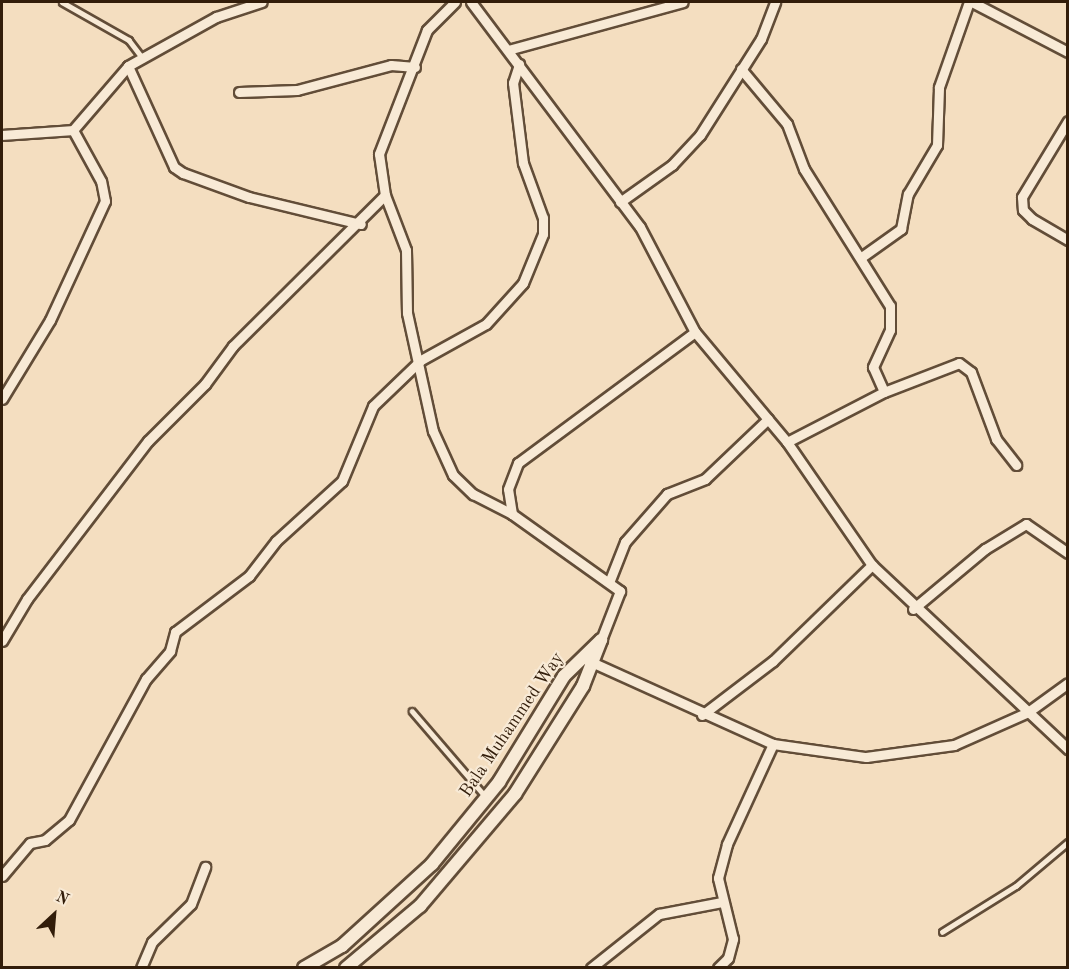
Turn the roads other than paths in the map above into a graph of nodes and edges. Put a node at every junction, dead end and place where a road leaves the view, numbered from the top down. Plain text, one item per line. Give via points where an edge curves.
1 (62, 2) edge
2 (262, 2) edge
3 (455, 2) edge
4 (471, 2) edge
5 (683, 2) edge
6 (775, 2) edge
7 (971, 2) edge
8 (508, 50) junction
9 (1068, 52) edge
10 (142, 57) junction
11 (519, 64) junction
12 (128, 66) junction
13 (415, 67) junction
14 (741, 69) junction
15 (239, 92) dead end
16 (1068, 121) edge
17 (73, 130) junction
18 (2, 135) edge
19 (385, 195) junction
20 (620, 202) junction
21 (361, 224) junction
22 (1068, 240) edge
23 (863, 256) junction
24 (695, 332) junction
25 (421, 360) junction
26 (884, 392) junction
27 (2, 399) edge
28 (768, 419) junction
29 (787, 442) junction
30 (1016, 465) dead end
31 (512, 514) junction
32 (1068, 553) edge
33 (872, 565) junction
34 (610, 580) junction
35 (913, 609) junction
36 (601, 640) junction
37 (2, 641) edge
38 (579, 657) junction
39 (594, 663) junction
40 (1068, 683) edge
41 (412, 711) dead end
42 (1028, 712) junction
43 (702, 715) junction
44 (773, 744) junction
45 (1068, 749) edge
46 (487, 798) junction
47 (1068, 842) edge
48 (205, 867) dead end
49 (2, 876) edge
50 (722, 902) junction
51 (942, 932) dead end
52 (141, 968) edge
53 (304, 968) edge
54 (346, 968) edge
55 (591, 968) edge
56 (718, 968) edge

1 - 10 lane via 129,40
2 - 10 street via 216,17
3 - 13 street via 431,24
4 - 8 street
5 - 8 street
6 - 14 street via 772,19
7 - 9 street
7 - 23 street via 939,87 937,145 908,194 901,229
8 - 11 street
10 - 12 street
11 - 20 street
11 - 25 street via 513,83 523,163 543,234 523,283 507,304 486,324
12 - 17 street
12 - 21 street via 174,167 249,197
13 - 15 street via 391,65 297,90
13 - 19 street via 381,138
14 - 20 street via 690,148
14 - 23 street via 787,124 804,168
16 - 22 street via 1022,197 1023,210 1032,219
17 - 18 street
17 - 27 street via 101,181 105,201 50,320
19 - 21 street
19 - 25 street via 406,250 406,313
20 - 24 street via 656,253
21 - 37 street via 233,346 205,384 148,441 27,599
23 - 26 street via 893,318 874,358
24 - 28 street
24 - 31 street via 518,463 508,489
25 - 31 street via 433,431 453,475 492,507
25 - 49 street via 373,406 342,482 276,541 249,576 175,633 170,651 146,679 69,820 45,840 30,843
26 - 29 street
26 - 30 street via 963,364 1003,452
28 - 29 street
28 - 34 street via 705,479 668,495 625,542
29 - 33 street
31 - 34 street
32 - 35 street via 1026,524 986,549
33 - 35 street
33 - 43 street via 773,661
34 - 36 street via 620,600
35 - 42 street
36 - 38 street, Bala Muhammed Way
36 - 39 street, Bala Muhammed Way
38 - 39 street
38 - 46 street, Bala Muhammed Way
39 - 43 street
39 - 54 street, Bala Muhammed Way via 539,760 478,842 403,922
40 - 42 street
41 - 46 lane
42 - 44 street via 954,745 866,757
42 - 45 street
43 - 44 street
44 - 50 street via 727,844 718,878
46 - 53 street, Bala Muhammed Way via 392,904 342,946
47 - 51 lane via 1016,886
48 - 52 street via 191,904 152,942
50 - 55 street via 659,914
50 - 56 street via 733,939 729,958

